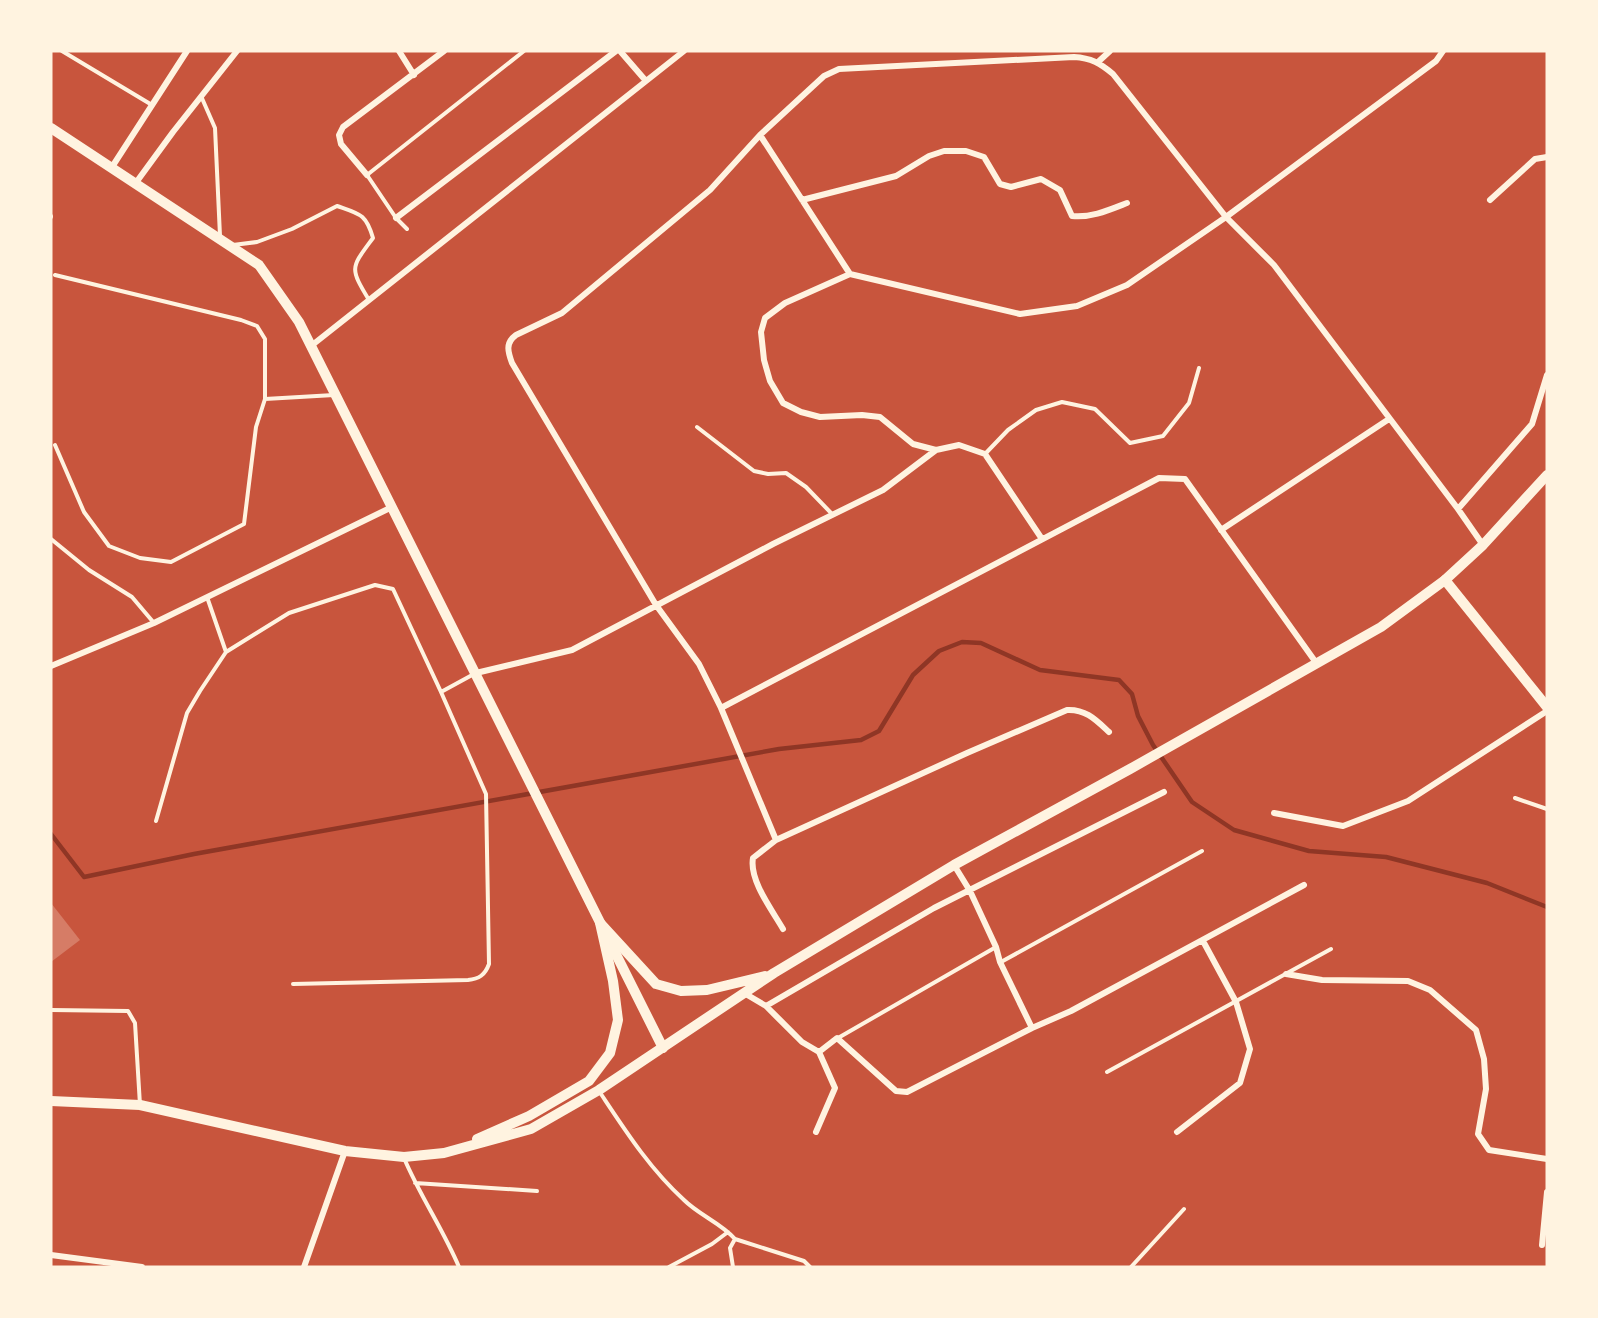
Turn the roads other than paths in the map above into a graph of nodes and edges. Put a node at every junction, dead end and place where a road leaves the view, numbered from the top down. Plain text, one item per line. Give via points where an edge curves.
1 (62, 51) edge
2 (237, 51) edge
3 (399, 51) edge
4 (444, 51) edge
5 (524, 51) edge
6 (618, 51) edge
7 (684, 51) edge
8 (1069, 51) edge
9 (1110, 51) edge
10 (1443, 51) edge
11 (184, 52) edge
12 (1074, 57) junction
13 (1098, 62) junction
14 (414, 75) junction
15 (646, 81) junction
16 (201, 96) junction
17 (152, 105) junction
18 (51, 128) edge
19 (760, 135) junction
20 (1547, 157) edge
21 (112, 167) junction
22 (367, 176) junction
23 (135, 184) junction
24 (802, 200) junction
25 (1490, 200) dead end
26 (1126, 203) dead end
27 (1226, 217) junction
28 (396, 218) junction
29 (407, 229) dead end
30 (225, 243) junction
31 (850, 274) junction
32 (55, 275) dead end
33 (369, 300) junction
34 (311, 346) junction
35 (1199, 368) dead end
36 (1547, 375) edge
37 (336, 395) junction
38 (265, 399) junction
39 (1389, 419) junction
40 (697, 427) dead end
41 (55, 445) dead end
42 (936, 450) junction
43 (985, 454) junction
44 (1547, 475) edge
45 (392, 507) junction
46 (1458, 509) junction
47 (833, 515) junction
48 (1221, 530) junction
49 (51, 539) edge
50 (1042, 539) junction
51 (1483, 545) junction
52 (1445, 580) junction
53 (207, 597) junction
54 (656, 605) junction
55 (154, 622) junction
56 (226, 652) junction
57 (1317, 664) junction
58 (51, 666) edge
59 (476, 673) junction
60 (441, 692) junction
61 (721, 708) junction
62 (1547, 709) edge
63 (1109, 732) dead end
64 (1164, 792) dead end
65 (1515, 798) dead end
66 (1547, 809) edge
67 (1274, 813) dead end
68 (156, 821) dead end
69 (776, 840) junction
70 (1202, 851) dead end
71 (954, 865) junction
72 (1304, 885) dead end
73 (970, 891) junction
74 (600, 923) junction
75 (783, 929) dead end
76 (1203, 941) junction
77 (996, 947) junction
78 (1331, 949) dead end
79 (1000, 962) junction
80 (774, 973) junction
81 (1286, 974) junction
82 (292, 984) dead end
83 (744, 993) junction
84 (1236, 1002) junction
85 (766, 1006) junction
86 (51, 1010) edge
87 (1032, 1028) junction
88 (837, 1038) junction
89 (663, 1048) junction
90 (819, 1052) junction
91 (1107, 1072) dead end
92 (598, 1090) junction
93 (51, 1101) edge
94 (140, 1105) junction
95 (816, 1132) dead end
96 (1177, 1132) dead end
97 (345, 1151) junction
98 (444, 1153) junction
99 (404, 1157) junction
100 (1547, 1160) edge
101 (415, 1183) junction
102 (537, 1191) dead end
103 (1547, 1192) edge
104 (1184, 1209) dead end
105 (728, 1232) junction
106 (735, 1239) junction
107 (1542, 1245) dead end
108 (51, 1255) edge
109 (142, 1267) edge
110 (304, 1267) edge
111 (459, 1267) edge
112 (669, 1267) edge
113 (733, 1267) edge
114 (810, 1267) edge
115 (1131, 1267) edge

1 - 17 lane
2 - 16 street
3 - 14 street
4 - 14 street
5 - 22 lane
6 - 15 street
6 - 28 street
7 - 15 street
8 - 12 lane
9 - 13 street
10 - 27 street via 1436,61
11 - 17 street
12 - 13 street
12 - 19 street via 839,69 824,76
13 - 27 street via 1113,74
14 - 22 street via 343,127 339,135 341,144
15 - 33 street
16 - 23 street
16 - 30 lane via 215,128
17 - 21 street
18 - 21 main road
19 - 24 street
19 - 54 street via 710,190 562,313 516,335 508,345 512,363
20 - 25 street via 1534,159
21 - 23 main road
22 - 28 lane
23 - 30 main road
24 - 26 street via 896,176 944,151 966,151 984,157 1000,184 1011,187 1041,179 1060,189 1072,216 1107,212
24 - 31 street
27 - 31 street via 1127,285 1077,306 1032,313 1010,312
27 - 39 street via 1274,265
28 - 29 lane
30 - 33 lane via 257,242 337,206 358,214 369,222 373,238 355,262 355,277
30 - 34 main road via 259,265
31 - 42 street via 785,303 765,318 761,332 770,381 783,403 801,412 820,417 880,417 913,444
32 - 38 lane via 257,326 265,339
33 - 34 street
34 - 37 main road
35 - 43 lane via 1189,403 1163,436 1130,443 1095,409 1062,402 1036,410 1008,430
36 - 46 street via 1532,424
37 - 38 lane
37 - 45 main road
38 - 41 lane via 256,427 244,524 171,562 140,558 109,546 84,512
39 - 46 street
39 - 48 street
40 - 47 lane via 754,471 786,473
42 - 43 street via 959,445
42 - 47 street via 884,490
43 - 50 street
44 - 51 main road
45 - 53 street
45 - 59 main road
46 - 51 street
47 - 54 street
48 - 50 street via 1185,479 1159,478
48 - 57 street
49 - 55 lane via 89,570 132,597
50 - 61 street
51 - 52 main road
52 - 57 main road via 1381,627
52 - 62 main road
53 - 55 street
53 - 56 lane
54 - 59 street via 572,651
54 - 61 street via 699,664
55 - 58 street
56 - 60 lane via 289,613 375,585 393,589
56 - 68 lane via 187,712
57 - 71 main road
59 - 60 lane
59 - 74 main road
60 - 82 lane via 486,795 486,973 468,980
61 - 69 street
62 - 67 street via 1408,801 1343,826
63 - 69 street via 1091,715 1067,710
64 - 73 street
65 - 66 lane
69 - 75 street via 753,858 751,867
70 - 79 lane
71 - 73 street
71 - 80 main road
72 - 76 street
73 - 77 street
73 - 85 street
74 - 80 main road via 656,984 681,991 707,990
74 - 89 main road
74 - 98 main road via 618,1020 610,1053 589,1081 529,1116
76 - 84 street
76 - 87 street
77 - 79 street
77 - 88 lane
78 - 81 lane
79 - 87 street
80 - 83 main road
81 - 84 lane
81 - 100 street via 1322,980 1408,981 1430,990 1476,1030 1484,1059 1486,1089 1478,1134 1489,1150
83 - 85 street
83 - 89 main road
84 - 91 lane
84 - 96 street via 1250,1049 1240,1083
85 - 90 street via 802,1042
86 - 94 lane via 128,1011 135,1023
87 - 88 street via 907,1092 896,1091
88 - 90 street
89 - 92 main road
90 - 95 street via 835,1088
92 - 98 main road via 531,1129
92 - 105 lane via 641,1155 685,1201
93 - 94 main road
94 - 97 main road
97 - 99 main road
97 - 110 street
98 - 99 main road
99 - 101 lane
101 - 102 lane
101 - 111 lane
103 - 107 street
104 - 115 lane
105 - 106 lane
105 - 112 lane
106 - 113 lane via 730,1248
106 - 114 lane via 804,1260
108 - 109 street

